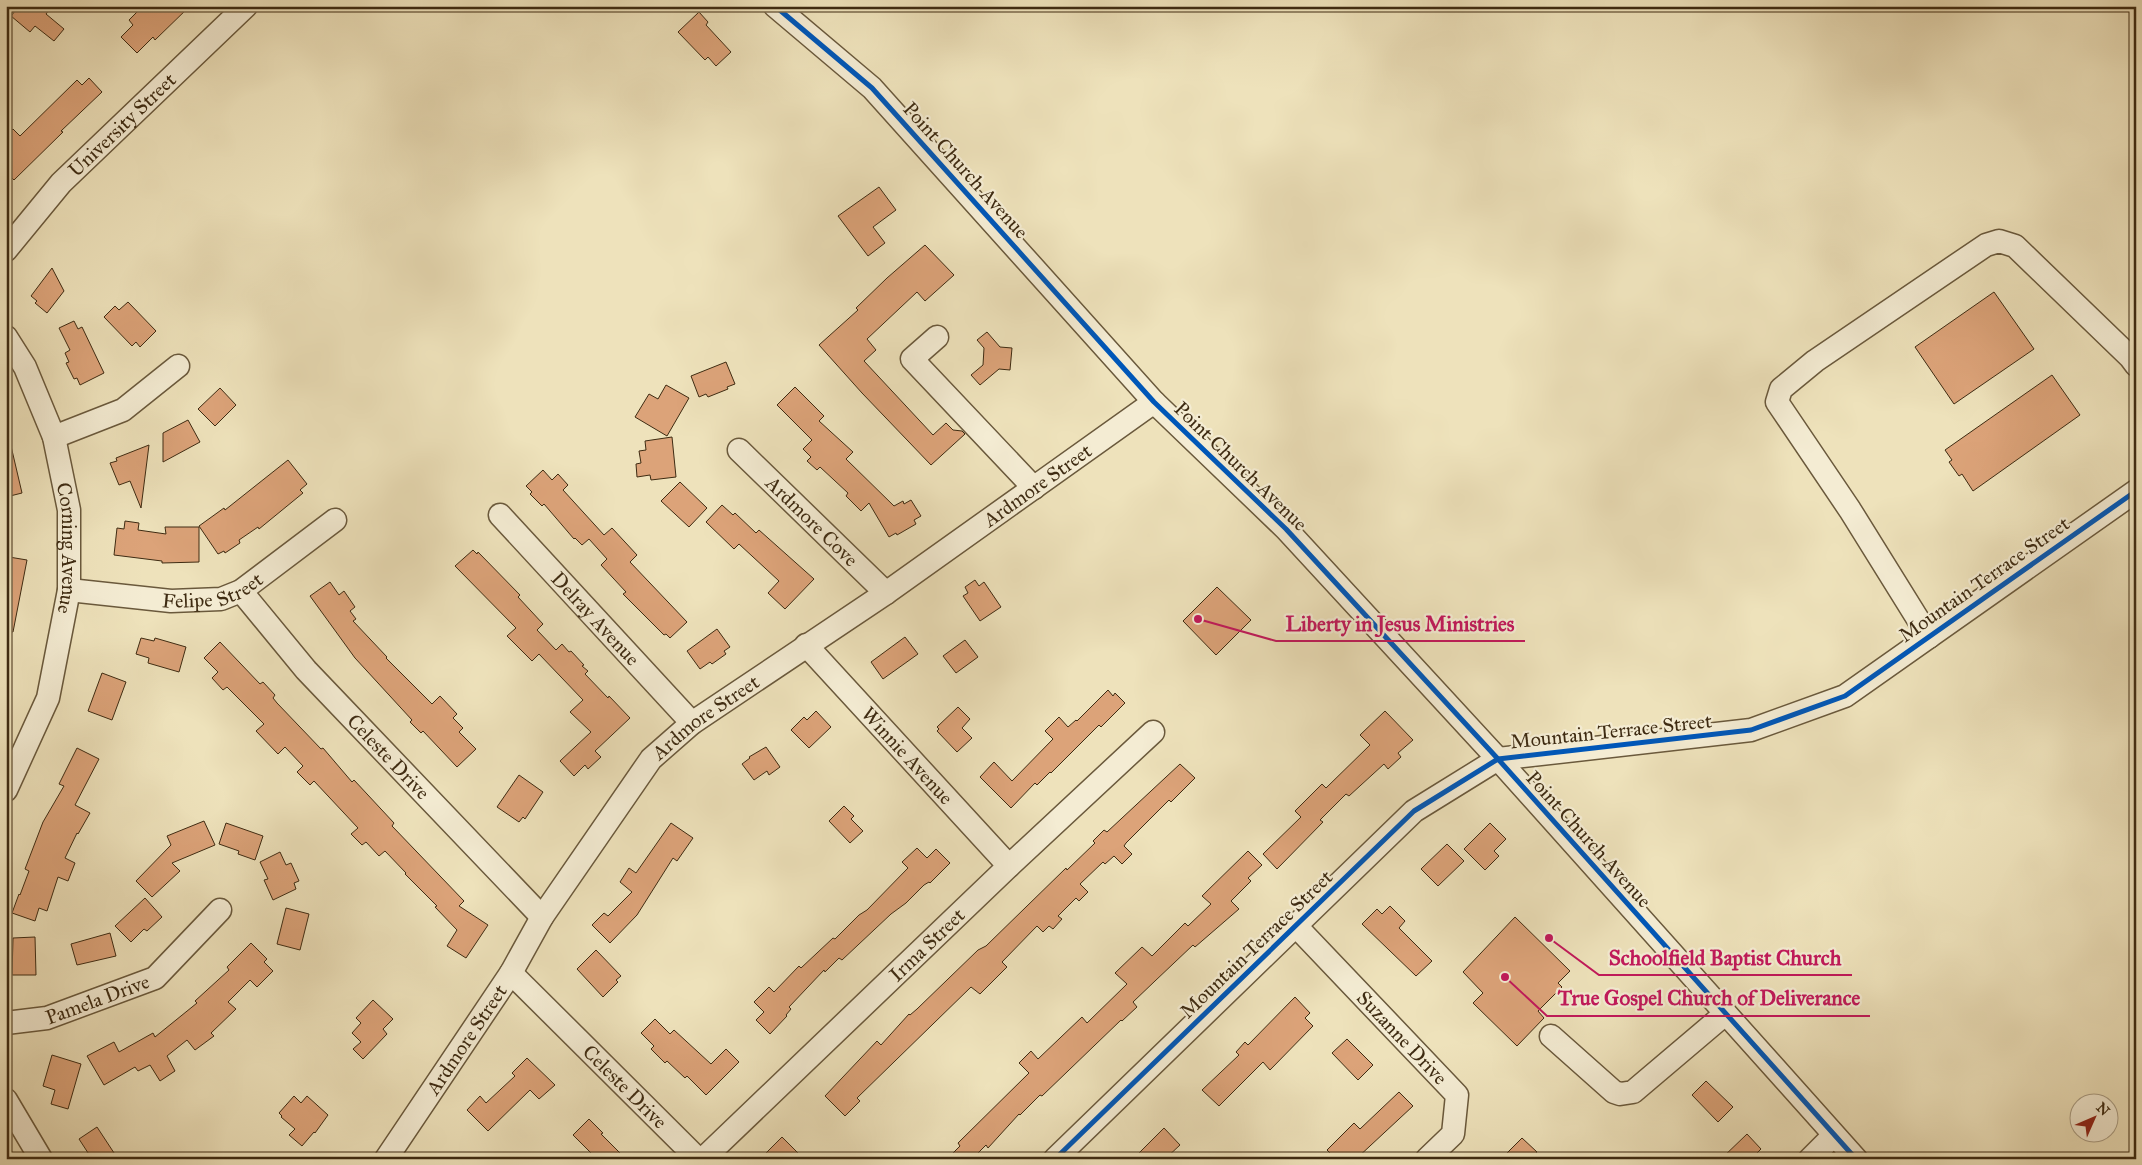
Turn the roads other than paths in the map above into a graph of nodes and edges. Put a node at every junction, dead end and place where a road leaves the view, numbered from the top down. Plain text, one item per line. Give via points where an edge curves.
1 (246, 6) edge
2 (775, 6) edge
3 (6, 250) edge
4 (6, 337) edge
5 (937, 337) dead end
6 (2136, 365) edge
7 (178, 366) dead end
8 (1154, 402) junction
9 (54, 437) junction
10 (740, 450) dead end
11 (1034, 488) junction
12 (2136, 491) edge
13 (500, 515) dead end
14 (335, 520) dead end
15 (69, 590) junction
16 (241, 591) junction
17 (886, 593) junction
18 (1929, 637) junction
19 (806, 645) junction
20 (692, 723) junction
21 (1154, 732) dead end
22 (1498, 759) junction
23 (6, 790) edge
24 (1009, 866) junction
25 (220, 910) dead end
26 (542, 917) junction
27 (1296, 926) junction
28 (511, 972) junction
29 (1725, 1014) junction
30 (6, 1023) edge
31 (1551, 1036) dead end
32 (6, 1100) edge
33 (1833, 1136) junction
34 (41, 1159) edge
35 (386, 1159) edge
36 (698, 1159) edge
37 (703, 1159) edge
38 (1055, 1159) edge
39 (1427, 1159) edge
40 (1810, 1159) edge
41 (1856, 1159) edge

1 - 3 street, University Street via 61,183
2 - 8 street, Point Church Avenue via 872,88
4 - 9 street, Corning Avenue via 25,367
5 - 11 street via 912,359
6 - 18 street via 2015,246 1999,241 1986,245 1847,339 1782,389 1777,402 1850,510
7 - 9 street via 122,410
8 - 11 street, Ardmore Street
8 - 22 street, Point Church Avenue via 1286,529
9 - 15 street, Corning Avenue via 69,510
10 - 17 street, Ardmore Cove
11 - 17 street, Ardmore Street
12 - 18 street, Mountain Terrace Street
13 - 20 street, Delray Avenue
14 - 16 street, Felipe Street
15 - 16 street, Felipe Street via 171,601 220,599
15 - 23 street, Corning Avenue via 48,698
16 - 26 street, Celeste Drive via 306,670
17 - 19 street, Ardmore Street
18 - 22 street, Mountain Terrace Street via 1845,696 1751,730
19 - 20 street, Ardmore Street
19 - 24 street, Winnie Avenue
20 - 26 street, Ardmore Street via 651,759
21 - 24 street, Irma Street
22 - 27 street, Mountain Terrace Street via 1414,811
22 - 29 street, Point Church Avenue
24 - 37 street, Irma Street
25 - 30 street, Pamela Drive via 155,978 47,1018
26 - 28 street, Ardmore Street
27 - 38 street, Mountain Terrace Street
27 - 39 street, Suzanne Drive via 1457,1095 1453,1134
28 - 35 street, Ardmore Street
28 - 36 street, Celeste Drive
29 - 31 street via 1633,1092 1620,1094
29 - 33 street, Point Church Avenue
32 - 34 street
33 - 40 street
33 - 41 street, Point Church Avenue

